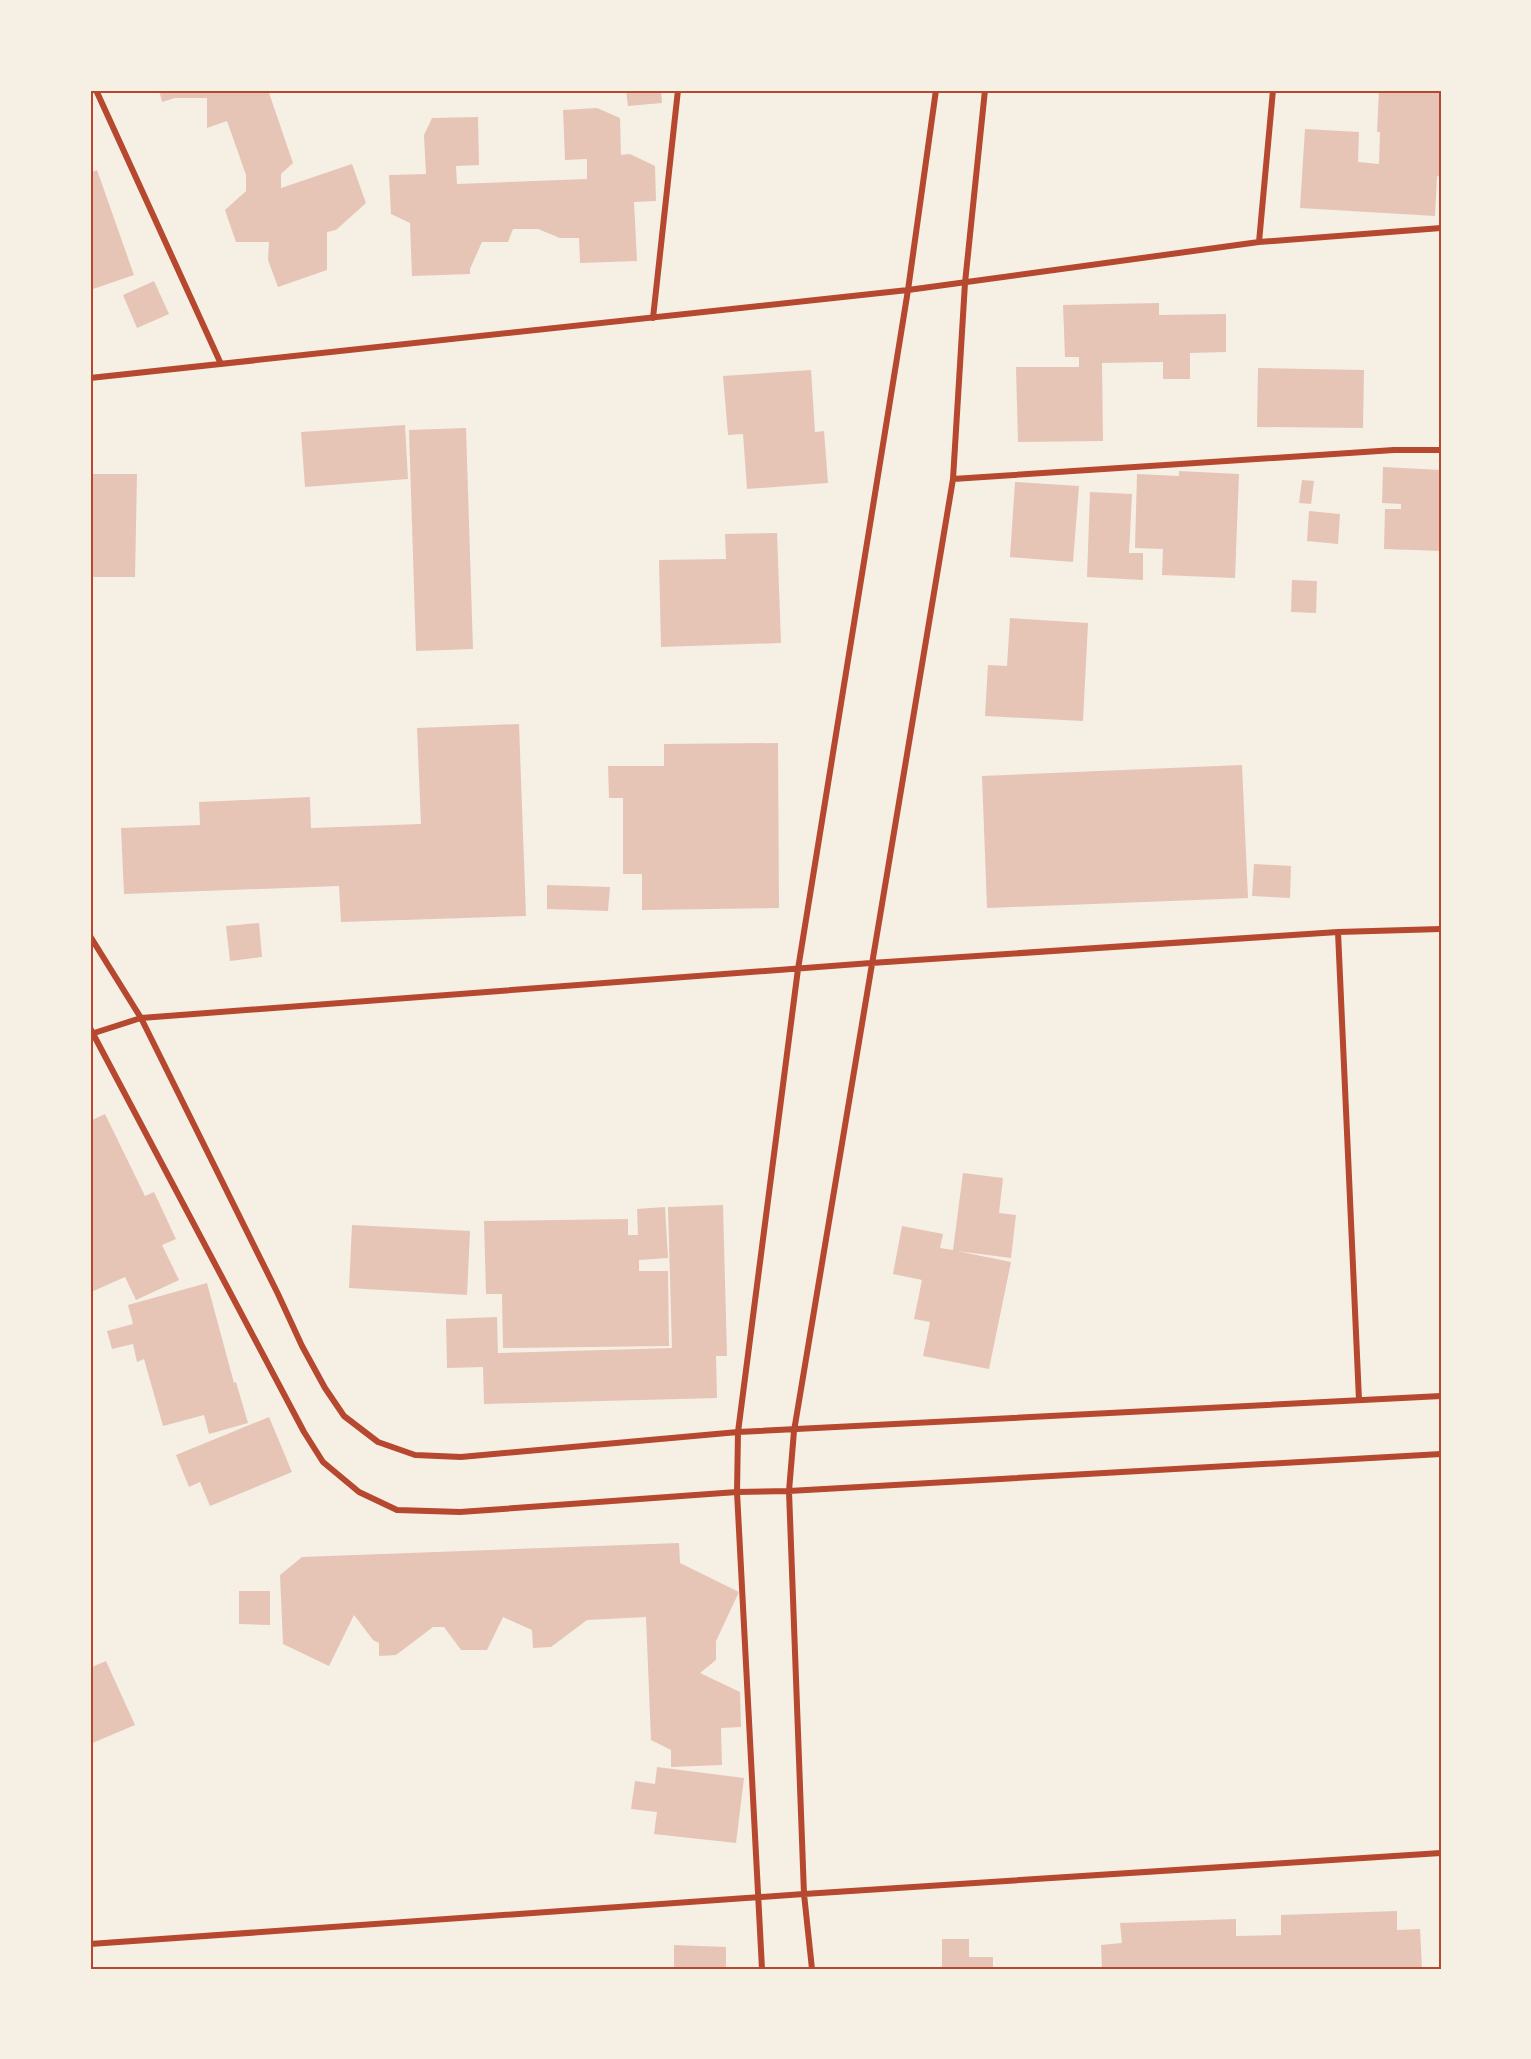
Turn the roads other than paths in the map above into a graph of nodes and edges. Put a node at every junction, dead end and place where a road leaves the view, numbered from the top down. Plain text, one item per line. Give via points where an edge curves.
1 (96, 90) edge
2 (678, 90) edge
3 (936, 90) edge
4 (985, 90) edge
5 (1273, 90) edge
6 (1441, 228) edge
7 (1259, 242) junction
8 (965, 283) junction
9 (908, 290) junction
10 (652, 318) junction
11 (221, 364) junction
12 (90, 378) edge
13 (1441, 450) edge
14 (953, 479) junction
15 (1441, 929) edge
16 (1338, 932) junction
17 (90, 936) edge
18 (871, 963) junction
19 (798, 969) junction
20 (141, 1018) junction
21 (91, 1031) edge
22 (1441, 1396) edge
23 (1359, 1400) junction
24 (794, 1431) junction
25 (738, 1432) junction
26 (1441, 1454) edge
27 (789, 1491) junction
28 (737, 1492) junction
29 (1441, 1853) edge
30 (804, 1894) junction
31 (757, 1898) junction
32 (90, 1944) edge
33 (762, 1969) edge
34 (812, 1969) edge

1 - 11 street
2 - 10 street
3 - 9 street
4 - 8 street
5 - 7 street
6 - 7 street
7 - 8 street
8 - 9 street
8 - 14 street
9 - 10 street
9 - 19 street
10 - 11 street
11 - 12 street
13 - 14 street
14 - 18 street
15 - 16 street
16 - 18 street
16 - 23 street
17 - 20 street
18 - 19 street
18 - 24 street
19 - 20 street
19 - 25 street
20 - 21 street
20 - 25 street via 325,1388 344,1416 378,1442 415,1455 461,1457
21 - 28 street via 304,1432 322,1462 359,1492 397,1510 460,1512
22 - 23 street
23 - 24 street
24 - 25 street
24 - 27 street
25 - 28 street
26 - 27 street
27 - 28 street
27 - 30 street
28 - 31 street
29 - 30 street
30 - 31 street
30 - 34 street
31 - 32 street
31 - 33 street

